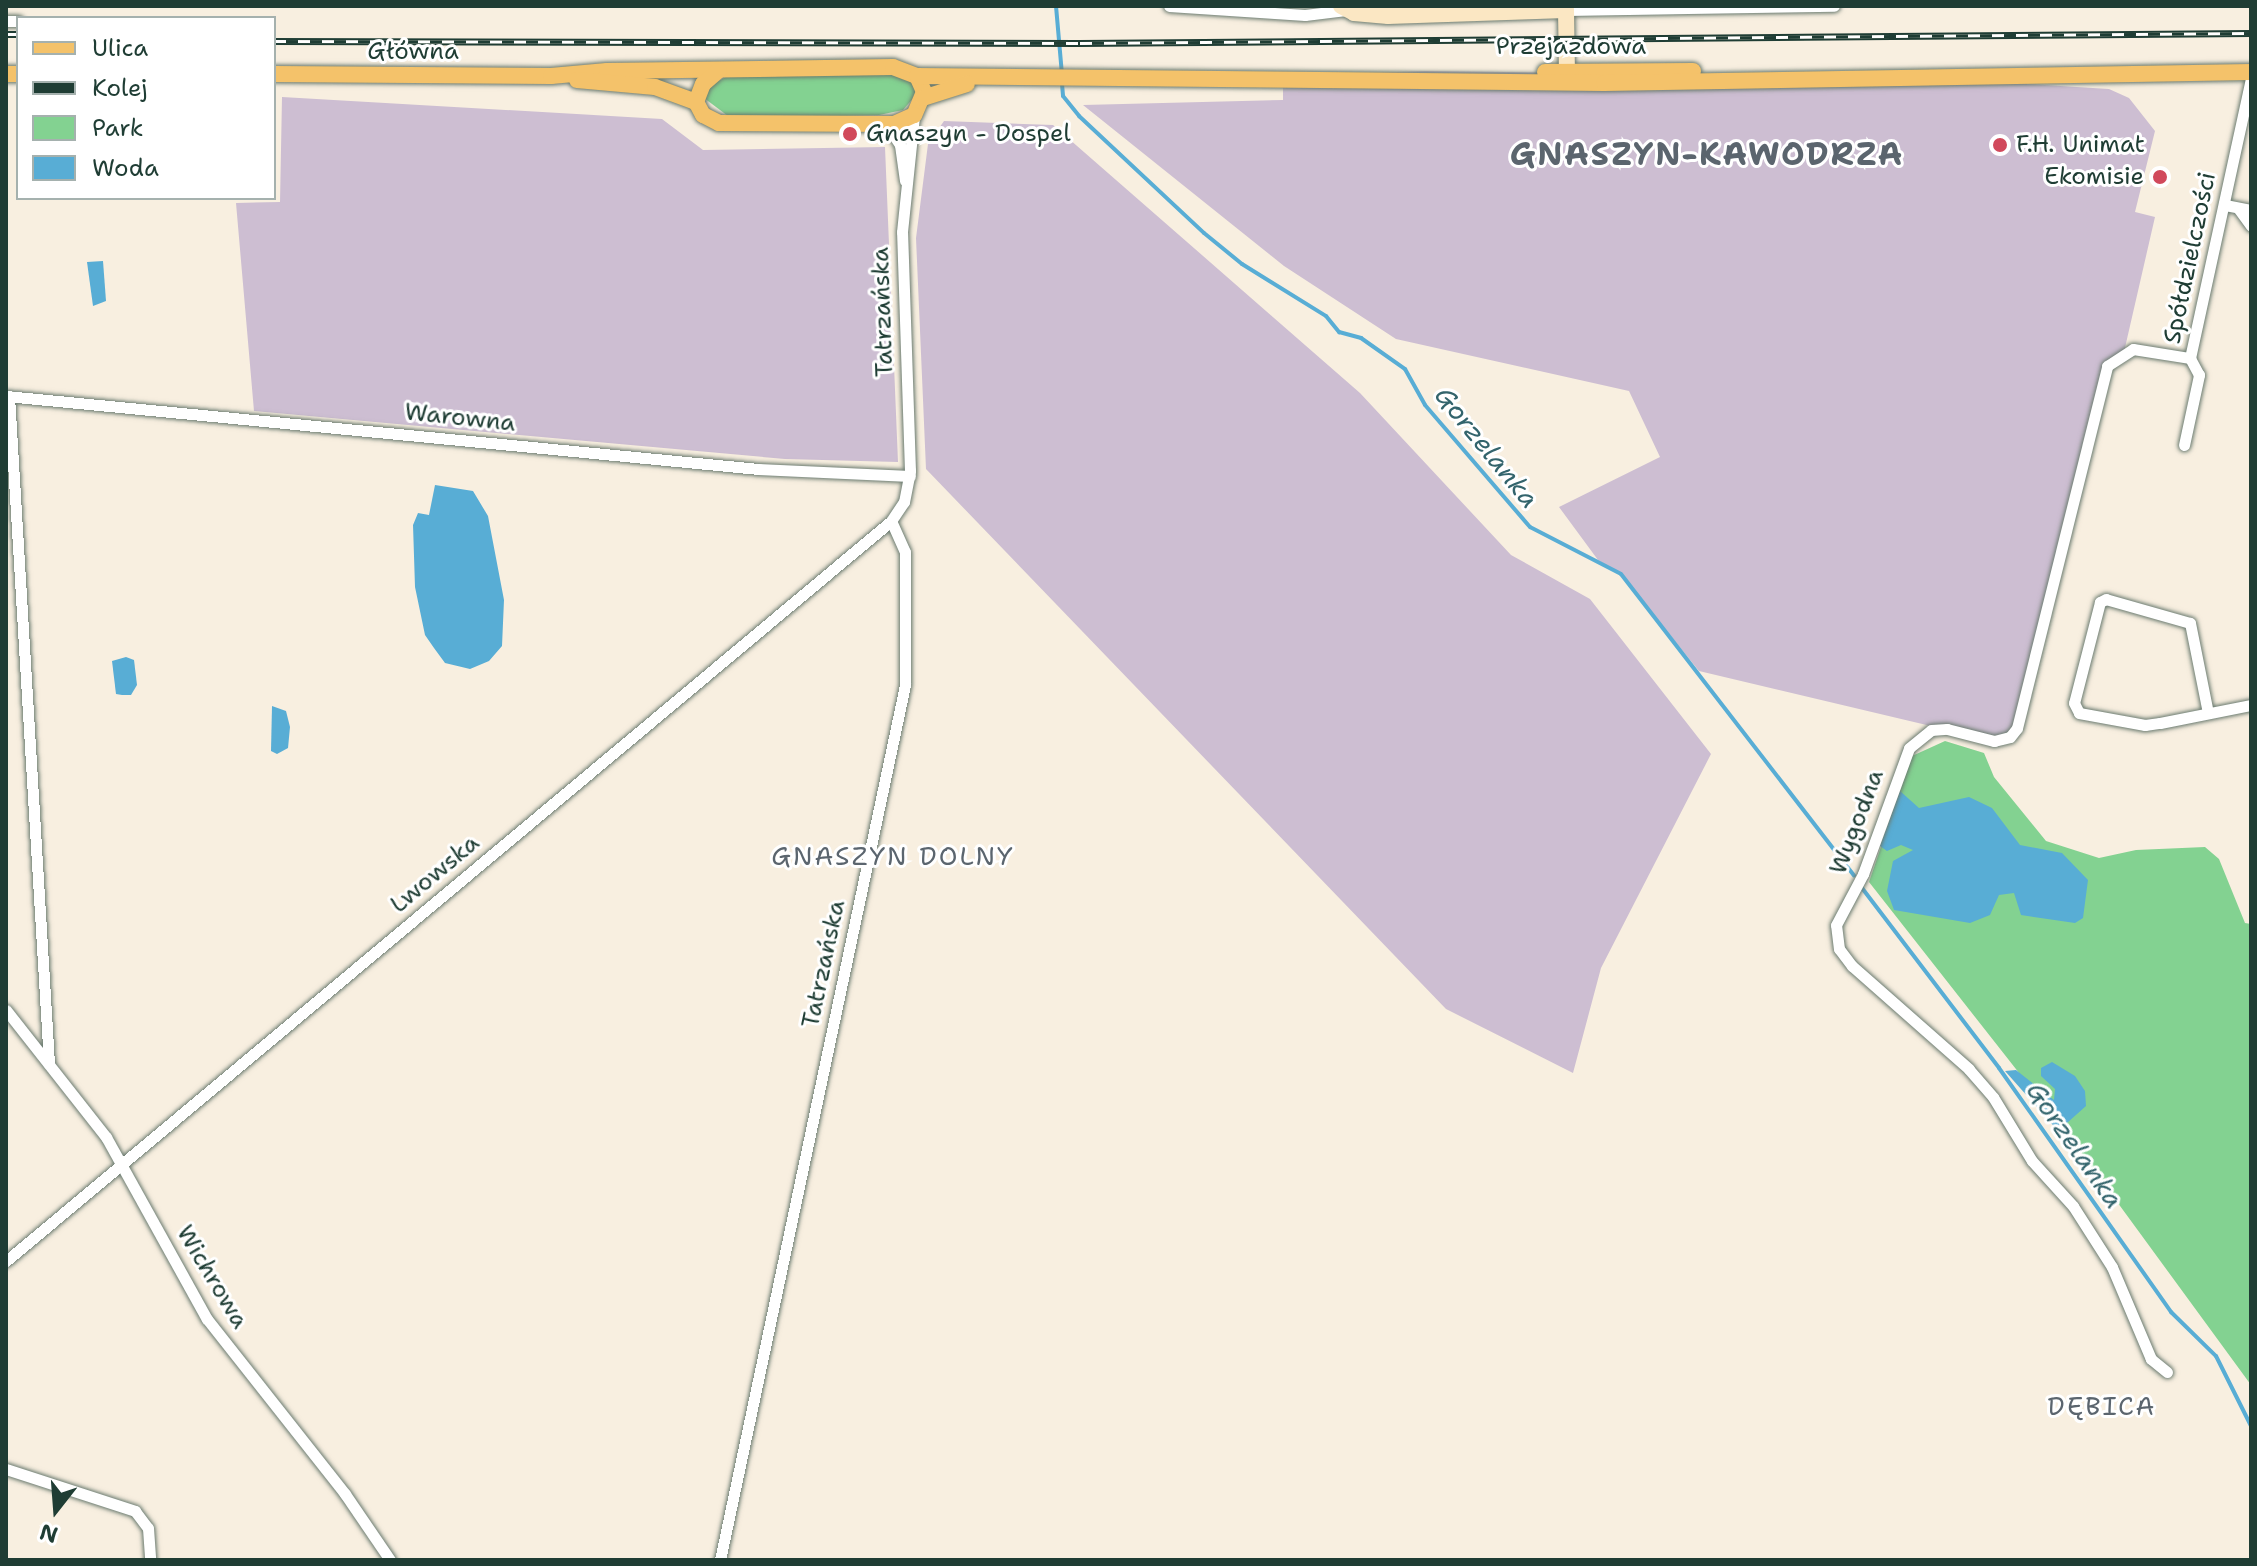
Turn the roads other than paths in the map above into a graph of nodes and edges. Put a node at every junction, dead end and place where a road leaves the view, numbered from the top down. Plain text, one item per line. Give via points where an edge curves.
1 (1169, 6) edge
2 (1834, 6) edge
3 (1343, 8) edge
4 (1566, 10) junction
5 (719, 70) junction
6 (1567, 71) junction
7 (276, 74) edge
8 (2251, 75) edge
9 (551, 76) junction
10 (917, 76) junction
11 (1030, 76) junction
12 (1335, 77) junction
13 (1807, 77) junction
14 (923, 98) junction
15 (696, 102) junction
16 (914, 115) junction
17 (884, 123) junction
18 (905, 186) junction
19 (2225, 205) junction
20 (2238, 208) junction
21 (2251, 210) edge
22 (2251, 226) edge
23 (2190, 358) junction
24 (7, 396) edge
25 (2184, 445) dead end
26 (910, 476) junction
27 (891, 521) junction
28 (2251, 705) edge
29 (2208, 713) junction
30 (6, 1010) edge
31 (49, 1064) junction
32 (122, 1162) junction
33 (6, 1261) edge
34 (2167, 1372) dead end
35 (6, 1469) edge
36 (150, 1560) edge
37 (390, 1560) edge
38 (720, 1560) edge

1 - 3 street via 1305,15
2 - 4 street
3 - 4 street via 1450,17
4 - 6 street
5 - 9 main road, Główna
5 - 10 main road, Główna via 893,67
5 - 15 main road via 703,84
6 - 12 main road, Przejazdowa
6 - 13 main road, Przejazdowa via 1730,71
7 - 9 main road, Główna
8 - 13 main road, Przejazdowa
8 - 19 street, Spółdzielczości
9 - 15 main road, Główna via 655,87
10 - 11 main road, Przejazdowa
10 - 14 main road
11 - 12 main road, Przejazdowa
11 - 14 main road, Przejazdowa via 962,85
12 - 13 main road, Przejazdowa via 1604,83
14 - 16 main road
15 - 17 main road, Główna via 703,115 719,123
16 - 17 main road, Główna
16 - 18 street, Tatrzańska
17 - 18 street, Tatrzańska via 900,145
18 - 26 street, Tatrzańska
19 - 20 street
19 - 23 street, Spółdzielczości
20 - 21 street
20 - 22 street
23 - 25 street, Spółdzielczości via 2199,375
23 - 34 street, Wygodna via 2133,349 2101,374 2017,728 2010,737 1994,741 1931,730 1909,748 1863,874 1836,925 1839,949 1852,966 1969,1069 1993,1097 2032,1161 2073,1206 2112,1267 2151,1359
24 - 26 street, Warowna via 758,469
24 - 31 street
26 - 27 street, Tatrzańska via 904,502
27 - 32 street, Lwowska
27 - 38 street, Tatrzańska via 905,552 905,685
28 - 29 street
29 - 29 street via 2190,623 2106,599 2100,602 2075,709 2130,724
30 - 31 street, Wichrowa
31 - 32 street, Wichrowa
32 - 33 street, Lwowska
32 - 37 street, Wichrowa via 207,1319 345,1494
35 - 36 street via 106,1498 143,1519 150,1536

